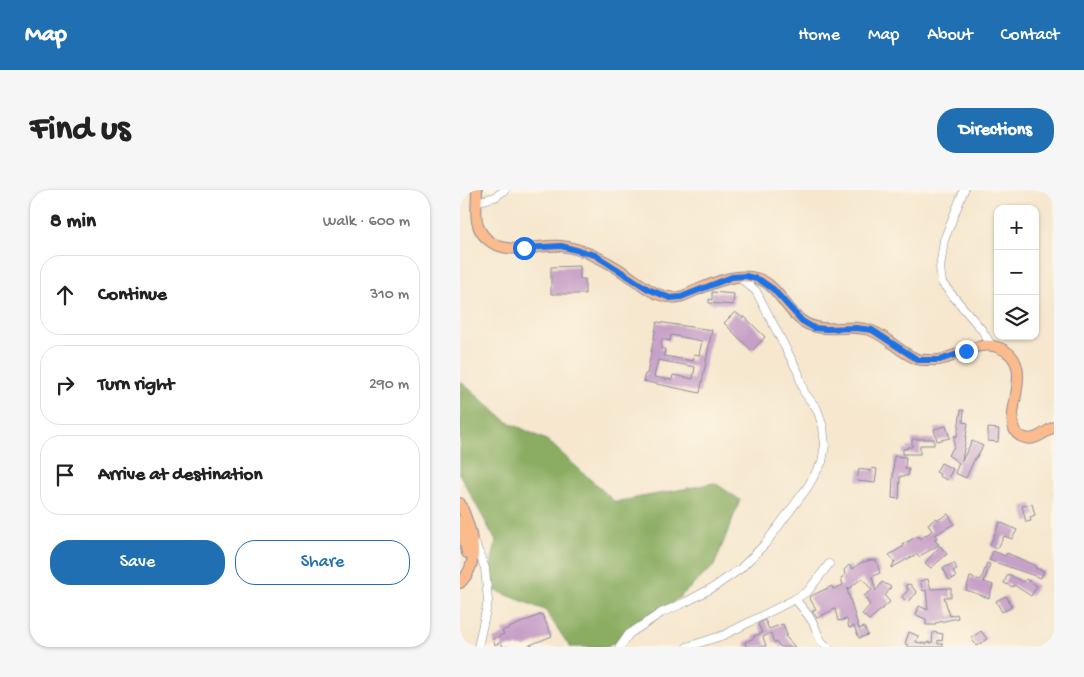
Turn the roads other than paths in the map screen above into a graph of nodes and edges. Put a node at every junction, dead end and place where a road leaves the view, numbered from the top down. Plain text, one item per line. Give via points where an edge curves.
1 (476, 190) edge
2 (505, 190) edge
3 (964, 190) edge
4 (476, 202) junction
5 (739, 277) junction
6 (991, 345) junction
7 (1054, 427) edge
8 (460, 503) edge
9 (460, 521) edge
10 (472, 537) junction
11 (829, 564) dead end
12 (469, 569) junction
13 (460, 583) edge
14 (795, 599) junction
15 (818, 644) edge
16 (478, 647) edge
17 (620, 647) edge
18 (687, 647) edge
19 (828, 647) edge

1 - 4 main road
2 - 4 street via 495,198
3 - 6 street via 944,240 940,268 942,283
4 - 5 main road via 475,216 479,228 488,240 498,246 561,246 595,255 648,289 670,298
5 - 6 main road via 760,280 773,289 802,321 814,328 872,330 918,360 940,360 980,345
5 - 17 street via 756,290 798,372 804,392 817,409 825,445 822,462 807,488 765,544 740,569 629,634
6 - 7 main road via 1002,349 1016,364 1018,390 1013,428 1017,434 1034,438
8 - 10 main road
9 - 12 main road
10 - 12 main road via 473,554
10 - 16 street via 485,568 488,587
11 - 14 street via 808,591
12 - 13 main road
14 - 15 street via 813,622
14 - 18 street via 724,635
15 - 19 street

